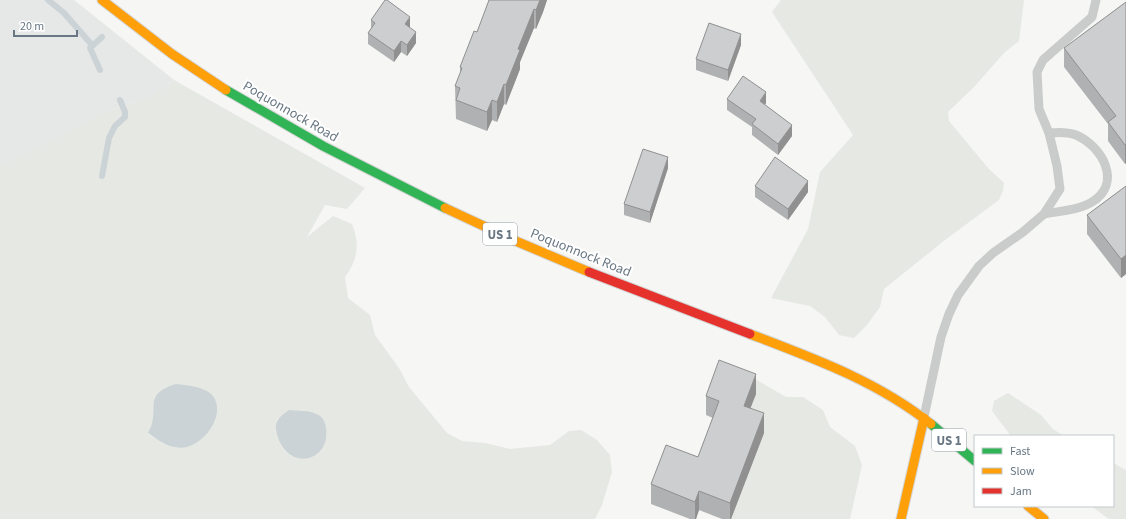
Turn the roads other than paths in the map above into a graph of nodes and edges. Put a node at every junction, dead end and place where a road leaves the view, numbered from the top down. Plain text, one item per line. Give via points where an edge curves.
1 (102, 0) edge
2 (1096, 0) edge
3 (1049, 132) junction
4 (1044, 214) junction
5 (924, 418) junction
6 (974, 460) edge
7 (1029, 507) edge
8 (901, 519) edge
9 (1044, 519) edge

1 - 5 main road, Poquonnock Road / US 1 via 186,64 346,158 480,225 571,265 819,361 899,400
2 - 3 lane via 1092,17 1043,60 1037,72 1040,109
3 - 4 lane via 1060,189
3 - 4 lane via 1075,135 1096,148 1106,166 1108,183 1092,202
4 - 5 lane via 988,257 958,295 942,337
5 - 6 main road, Poquonnock Road / US 1
5 - 8 main road
7 - 9 main road

